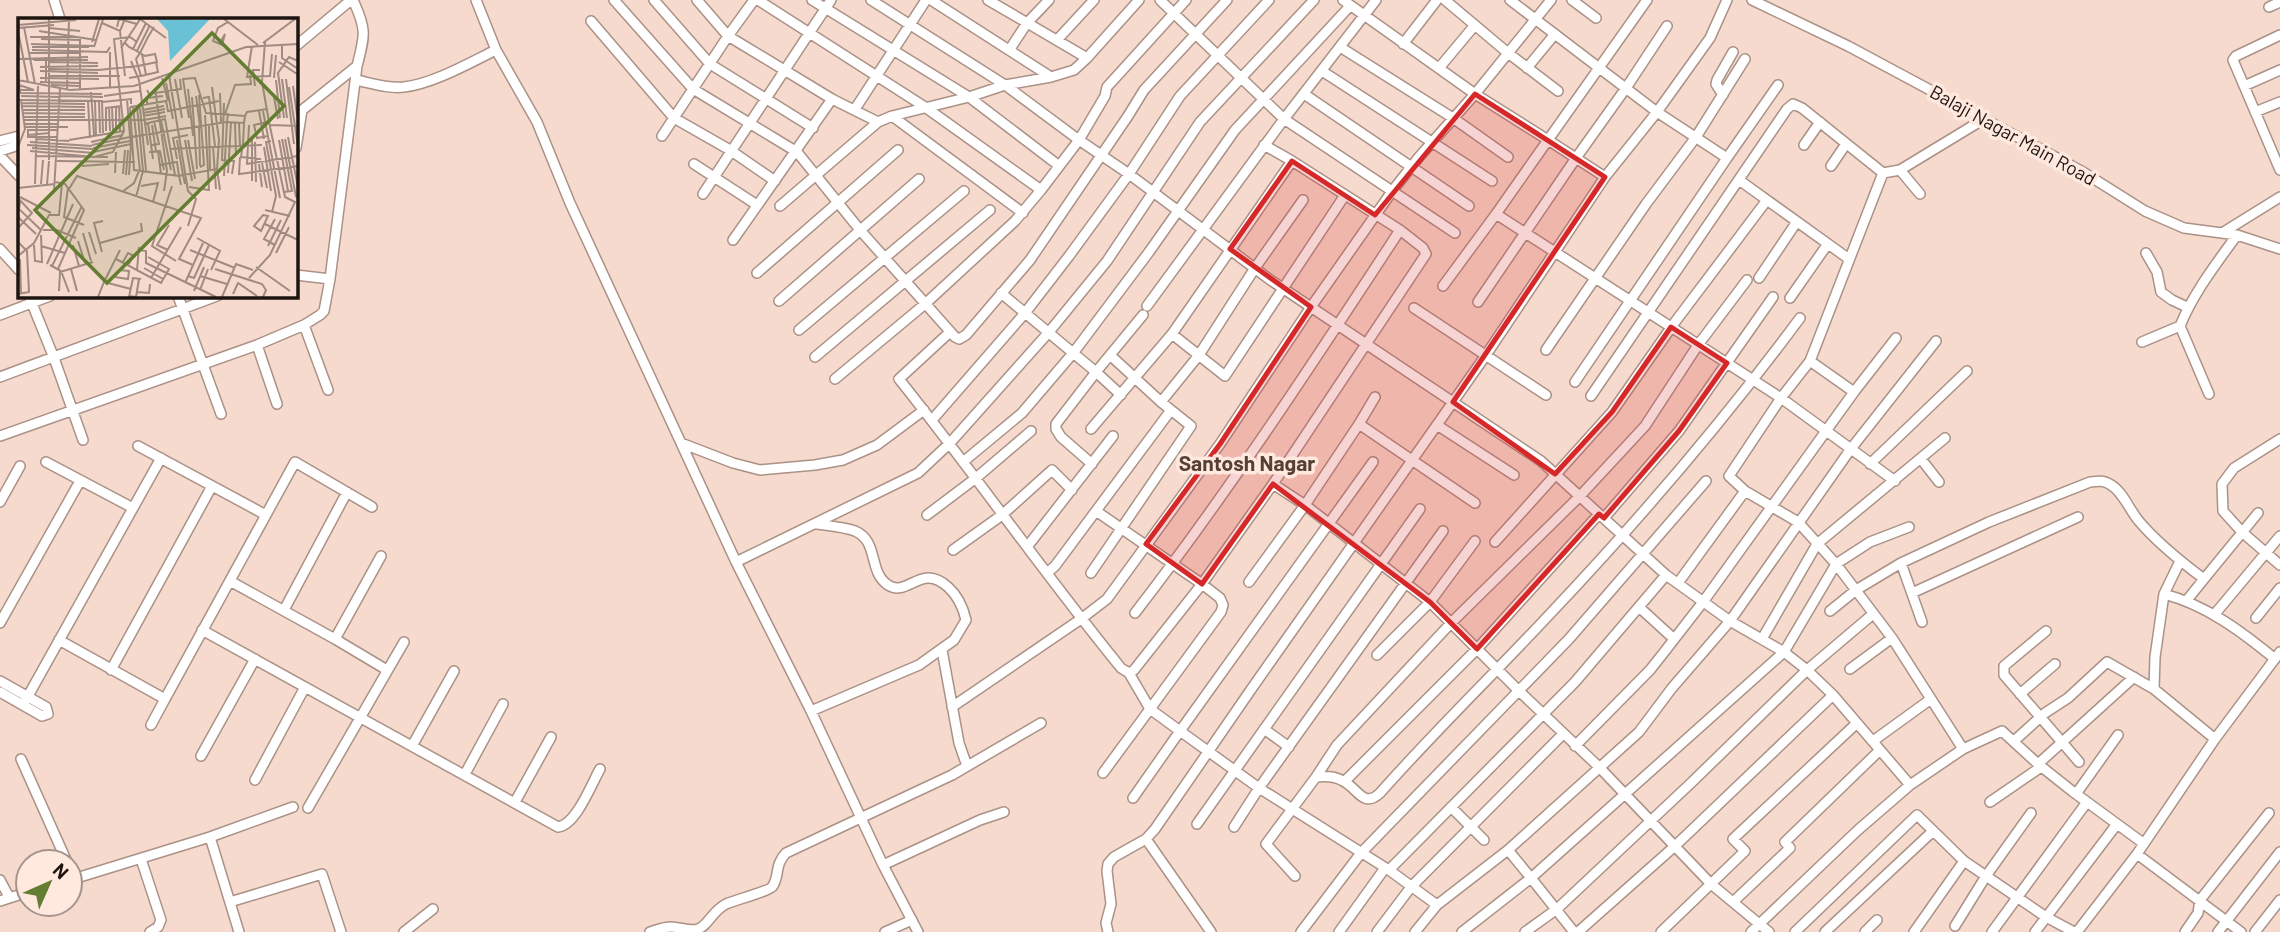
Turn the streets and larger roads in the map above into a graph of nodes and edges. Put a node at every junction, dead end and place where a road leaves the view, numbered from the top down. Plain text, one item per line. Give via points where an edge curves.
1 (54, 0) edge
2 (352, 0) edge
3 (476, 0) edge
4 (614, 0) edge
5 (654, 0) edge
6 (697, 0) edge
7 (740, 0) edge
8 (756, 0) edge
9 (812, 0) edge
10 (831, 0) edge
11 (871, 0) edge
12 (928, 0) edge
13 (988, 0) edge
14 (1049, 0) edge
15 (1094, 0) edge
16 (1139, 0) edge
17 (1160, 0) edge
18 (1186, 0) edge
19 (1227, 0) edge
20 (1269, 0) edge
21 (1314, 0) edge
22 (1376, 0) edge
23 (1437, 0) edge
24 (1445, 0) edge
25 (1510, 0) edge
26 (1551, 0) edge
27 (1572, 0) edge
28 (1647, 0) edge
29 (1727, 0) edge
30 (1752, 0) edge
31 (2280, 2) edge
32 (1346, 3) edge
33 (2269, 7) dead end
34 (748, 9) junction
35 (825, 9) junction
36 (1174, 12) junction
37 (1364, 16) junction
38 (60, 18) edge
39 (1596, 18) dead end
40 (1535, 19) junction
41 (591, 21) dead end
42 (1027, 23) junction
43 (910, 24) junction
44 (1475, 25) junction
45 (1667, 26) dead end
46 (810, 33) junction
47 (1195, 33) junction
48 (1555, 34) junction
49 (2280, 35) edge
50 (727, 36) junction
51 (1057, 40) junction
52 (298, 44) edge
53 (1403, 44) junction
54 (1340, 47) junction
55 (1010, 49) junction
56 (496, 50) junction
57 (892, 50) junction
58 (1733, 52) dead end
59 (1508, 53) junction
60 (1218, 55) junction
61 (1087, 58) junction
62 (1745, 59) dead end
63 (710, 64) junction
64 (357, 66) junction
65 (1598, 66) junction
66 (1439, 68) junction
67 (1527, 68) junction
68 (2280, 70) edge
69 (786, 71) junction
70 (1322, 71) junction
71 (876, 76) junction
72 (1051, 76) junction
73 (1241, 77) junction
74 (356, 80) junction
75 (1005, 85) junction
76 (1778, 85) dead end
77 (2244, 86) junction
78 (1626, 88) junction
79 (693, 89) junction
80 (1558, 91) dead end
81 (1304, 94) junction
82 (1475, 94) junction
83 (1723, 95) junction
84 (969, 97) junction
85 (767, 98) junction
86 (1264, 98) junction
87 (832, 99) junction
88 (2280, 103) edge
89 (925, 107) junction
90 (855, 109) junction
91 (299, 112) edge
92 (1657, 112) junction
93 (2255, 112) junction
94 (892, 116) junction
95 (674, 118) junction
96 (1454, 118) junction
97 (1284, 119) junction
98 (1984, 119) junction
99 (878, 122) junction
100 (1819, 122) junction
101 (749, 123) junction
102 (813, 128) junction
103 (18, 135) edge
104 (662, 135) dead end
105 (1696, 137) junction
106 (2280, 138) edge
107 (1079, 140) junction
108 (1548, 140) junction
109 (0, 141) edge
110 (1432, 142) junction
111 (1846, 144) junction
112 (2268, 144) junction
113 (18, 145) edge
114 (1264, 145) junction
115 (1804, 145) dead end
116 (730, 150) junction
117 (898, 150) dead end
118 (797, 152) junction
119 (0, 154) edge
120 (1102, 155) junction
121 (1508, 157) dead end
122 (1576, 158) junction
123 (1727, 158) junction
124 (1292, 160) junction
125 (694, 164) dead end
126 (1058, 165) junction
127 (1412, 166) junction
128 (1831, 166) dead end
129 (1900, 170) junction
130 (2280, 170) edge
131 (1883, 173) junction
132 (1129, 174) junction
133 (18, 175) edge
134 (815, 175) junction
135 (714, 177) junction
136 (1605, 177) junction
137 (919, 179) dead end
138 (1739, 180) junction
139 (775, 181) junction
140 (1492, 181) dead end
141 (1041, 190) junction
142 (1393, 190) junction
143 (964, 191) dead end
144 (1154, 193) junction
145 (703, 194) dead end
146 (1920, 194) dead end
147 (1345, 195) junction
148 (2280, 197) edge
149 (1303, 200) dead end
150 (1767, 200) junction
151 (837, 203) junction
152 (757, 205) junction
153 (780, 206) dead end
154 (1469, 206) dead end
155 (990, 210) dead end
156 (1177, 210) junction
157 (1023, 213) junction
158 (1496, 214) junction
159 (1375, 215) junction
160 (1796, 223) junction
161 (1202, 229) junction
162 (860, 230) junction
163 (1400, 230) junction
164 (1455, 233) dead end
165 (1525, 233) junction
166 (2222, 233) junction
167 (2237, 236) junction
168 (733, 240) dead end
169 (1827, 245) junction
170 (0, 249) edge
171 (1230, 249) junction
172 (2280, 249) edge
173 (2146, 253) dead end
174 (1556, 254) junction
175 (884, 258) junction
176 (1849, 259) junction
177 (1255, 268) junction
178 (18, 269) edge
179 (757, 273) dead end
180 (298, 275) edge
181 (1595, 278) junction
182 (1759, 278) dead end
183 (330, 279) junction
184 (1747, 280) dead end
185 (905, 282) junction
186 (1443, 286) dead end
187 (1284, 289) junction
188 (1001, 293) junction
189 (1773, 297) dead end
190 (179, 298) edge
191 (213, 298) edge
192 (1790, 298) dead end
193 (30, 299) edge
194 (779, 300) dead end
195 (1631, 301) junction
196 (1478, 302) dead end
197 (925, 304) junction
198 (1311, 307) junction
199 (2187, 307) junction
200 (1414, 308) dead end
201 (184, 309) junction
202 (1026, 313) junction
203 (1648, 313) junction
204 (0, 314) edge
205 (1800, 318) dead end
206 (304, 325) junction
207 (1338, 325) junction
208 (2180, 326) junction
209 (1671, 327) junction
210 (799, 330) dead end
211 (950, 332) junction
212 (1049, 332) junction
213 (1172, 334) junction
214 (1896, 338) dead end
215 (1936, 341) dead end
216 (2143, 342) dead end
217 (1366, 344) junction
218 (257, 345) junction
219 (1698, 345) junction
220 (1545, 350) dead end
221 (1073, 352) junction
222 (1110, 355) junction
223 (1199, 355) junction
224 (1486, 355) junction
225 (815, 357) dead end
226 (54, 358) junction
227 (1810, 361) junction
228 (202, 363) junction
229 (1727, 363) junction
230 (1967, 371) dead end
231 (1096, 372) junction
232 (0, 377) edge
233 (835, 379) dead end
234 (1136, 379) junction
235 (1754, 381) junction
236 (1575, 382) dead end
237 (328, 390) dead end
238 (1854, 392) junction
239 (2209, 394) dead end
240 (1121, 395) junction
241 (1546, 396) dead end
242 (1591, 396) dead end
243 (1375, 397) dead end
244 (1781, 398) junction
245 (1161, 402) junction
246 (1453, 402) junction
247 (277, 404) dead end
248 (73, 410) junction
249 (1171, 410) junction
250 (924, 411) junction
251 (221, 414) dead end
252 (932, 420) junction
253 (1359, 424) junction
254 (1437, 425) junction
255 (1091, 429) dead end
256 (1031, 431) dead end
257 (1826, 431) junction
258 (0, 436) edge
259 (1113, 436) dead end
260 (1945, 438) dead end
261 (2280, 439) edge
262 (83, 440) dead end
263 (681, 443) junction
264 (950, 443) junction
265 (138, 446) dead end
266 (1850, 450) junction
267 (161, 458) junction
268 (1921, 459) junction
269 (46, 462) dead end
270 (963, 462) junction
271 (1373, 462) dead end
272 (1412, 462) junction
273 (1092, 464) junction
274 (1870, 464) junction
275 (20, 466) dead end
276 (1555, 474) junction
277 (1514, 475) dead end
278 (976, 478) junction
279 (80, 481) junction
280 (1706, 481) dead end
281 (1895, 481) junction
282 (1938, 482) dead end
283 (1273, 484) junction
284 (212, 486) junction
285 (1072, 490) junction
286 (1745, 491) junction
287 (347, 492) junction
288 (1580, 496) junction
289 (0, 502) edge
290 (1475, 503) dead end
291 (1305, 505) junction
292 (1770, 506) junction
293 (372, 507) dead end
294 (133, 508) junction
295 (1420, 509) dead end
296 (1096, 511) junction
297 (2258, 513) dead end
298 (1002, 514) junction
299 (266, 515) junction
300 (927, 515) dead end
301 (1601, 516) junction
302 (2078, 517) dead end
303 (1798, 522) junction
304 (817, 524) junction
305 (1330, 524) junction
306 (1909, 527) dead end
307 (1123, 528) junction
308 (1443, 531) dead end
309 (2242, 532) junction
310 (1623, 535) junction
311 (2280, 536) edge
312 (1475, 541) dead end
313 (1495, 542) dead end
314 (1354, 543) junction
315 (1146, 544) junction
316 (1817, 544) junction
317 (1027, 547) junction
318 (953, 550) dead end
319 (1644, 553) junction
320 (2265, 553) junction
321 (381, 556) dead end
322 (2180, 561) junction
323 (736, 562) junction
324 (1900, 563) junction
325 (1173, 564) junction
326 (1381, 564) junction
327 (1836, 564) junction
328 (2280, 565) edge
329 (1047, 573) junction
330 (1091, 573) dead end
331 (1666, 575) junction
332 (2204, 579) junction
333 (230, 581) junction
334 (1249, 582) dead end
335 (1678, 583) junction
336 (1202, 584) junction
337 (1406, 584) junction
338 (2280, 588) edge
339 (1856, 590) junction
340 (1912, 593) junction
341 (2164, 594) junction
342 (2187, 600) junction
343 (1430, 602) junction
344 (1703, 602) junction
345 (1639, 607) junction
346 (284, 610) junction
347 (1830, 611) dead end
348 (1135, 613) dead end
349 (1872, 614) junction
350 (2214, 615) junction
351 (2256, 618) dead end
352 (1081, 619) junction
353 (1730, 621) junction
354 (1922, 622) dead end
355 (0, 623) edge
356 (1451, 623) junction
357 (202, 630) junction
358 (2046, 631) dead end
359 (1892, 638) junction
360 (335, 639) junction
361 (1674, 639) junction
362 (1762, 639) junction
363 (59, 640) junction
364 (404, 642) dead end
365 (1477, 649) junction
366 (942, 650) junction
367 (1784, 652) junction
368 (1377, 654) dead end
369 (2277, 655) edge
370 (255, 659) junction
371 (2055, 664) dead end
372 (1498, 669) junction
373 (1850, 669) dead end
374 (111, 670) junction
375 (387, 670) junction
376 (1807, 670) junction
377 (454, 671) dead end
378 (1129, 673) junction
379 (2134, 677) junction
380 (0, 681) edge
381 (305, 687) junction
382 (1518, 690) junction
383 (2154, 690) junction
384 (0, 692) edge
385 (2020, 694) junction
386 (1833, 695) junction
387 (165, 699) junction
388 (1931, 699) junction
389 (25, 701) junction
390 (503, 704) dead end
391 (952, 707) junction
392 (1150, 709) junction
393 (811, 711) junction
394 (1543, 714) junction
395 (2040, 717) junction
396 (360, 718) junction
397 (1041, 723) dead end
398 (1857, 723) junction
399 (151, 725) dead end
400 (1264, 729) junction
401 (1180, 731) junction
402 (1563, 734) junction
403 (2118, 736) dead end
404 (551, 737) dead end
405 (2215, 739) junction
406 (1873, 741) junction
407 (2014, 741) junction
408 (2061, 741) junction
409 (412, 746) junction
410 (1575, 746) junction
411 (1289, 747) junction
412 (1963, 749) junction
413 (1880, 750) junction
414 (1208, 751) junction
415 (201, 756) dead end
416 (20, 759) dead end
417 (2079, 762) dead end
418 (2039, 765) junction
419 (968, 766) junction
420 (1599, 767) junction
421 (600, 769) dead end
422 (1235, 770) junction
423 (1103, 773) dead end
424 (465, 774) junction
425 (1316, 777) junction
426 (255, 780) dead end
427 (1345, 781) junction
428 (1910, 785) junction
429 (1259, 788) junction
430 (1625, 794) junction
431 (2076, 794) junction
432 (1133, 797) dead end
433 (515, 802) junction
434 (1990, 802) dead end
435 (2087, 802) junction
436 (293, 807) dead end
437 (1451, 807) junction
438 (308, 808) dead end
439 (1292, 809) junction
440 (1004, 812) dead end
441 (2031, 813) dead end
442 (2269, 813) dead end
443 (860, 817) junction
444 (1650, 821) junction
445 (1197, 824) dead end
446 (2117, 824) junction
447 (1234, 827) dead end
448 (1471, 827) junction
449 (1932, 832) junction
450 (210, 837) junction
451 (1146, 839) junction
452 (1484, 840) dead end
453 (2143, 843) junction
454 (1675, 846) junction
455 (61, 848) edge
456 (1508, 850) junction
457 (2280, 852) edge
458 (1361, 853) junction
459 (2137, 854) junction
460 (141, 859) junction
461 (1964, 860) junction
462 (883, 865) junction
463 (1387, 869) junction
464 (84, 876) edge
465 (1295, 876) dead end
466 (1986, 876) junction
467 (1531, 878) junction
468 (0, 880) edge
469 (1711, 884) junction
470 (1411, 887) junction
471 (2017, 898) junction
472 (5, 899) edge
473 (2200, 900) junction
474 (2280, 900) edge
475 (230, 902) junction
476 (1734, 902) junction
477 (1437, 905) junction
478 (433, 909) dead end
479 (1557, 909) junction
480 (2046, 917) junction
481 (912, 920) junction
482 (1877, 920) dead end
483 (2225, 922) junction
484 (1760, 924) junction
485 (1955, 926) dead end
486 (162, 929) edge
487 (411, 930) edge
488 (149, 932) edge
489 (239, 932) edge
490 (340, 932) edge
491 (650, 932) edge
492 (885, 932) edge
493 (918, 932) edge
494 (1108, 932) edge
495 (1210, 932) edge
496 (1301, 932) edge
497 (1339, 932) edge
498 (1377, 932) edge
499 (1415, 932) edge
500 (1462, 932) edge
501 (1525, 932) edge
502 (1576, 932) edge
503 (1661, 932) edge
504 (1751, 932) edge
505 (1769, 932) edge
506 (1795, 932) edge
507 (1825, 932) edge
508 (1865, 932) edge
509 (1914, 932) edge
510 (1992, 932) edge
511 (2035, 932) edge
512 (2076, 932) edge
513 (2185, 932) edge
514 (2218, 932) edge
515 (2241, 932) edge
516 (2255, 932) edge

1 - 38 street
2 - 52 street
2 - 64 street via 364,24
3 - 56 street
4 - 79 street
5 - 63 street
6 - 50 street
7 - 34 street
8 - 34 street
8 - 46 street
9 - 35 street
10 - 35 street
11 - 43 street
12 - 43 street
12 - 55 street
13 - 42 street
14 - 42 street
15 - 51 street
16 - 61 street
17 - 36 street
18 - 36 street
19 - 47 street
20 - 60 street
21 - 73 street
22 - 37 street
23 - 53 street
24 - 44 street
25 - 40 street
26 - 40 street
27 - 39 street
28 - 65 street
29 - 92 street via 1710,38
30 - 98 street, Balaji Nagar Main Road
31 - 33 street
32 - 37 street
32 - 86 street
34 - 50 street
35 - 46 street
35 - 57 street
36 - 47 street
36 - 107 street via 1107,87
37 - 53 street
37 - 54 street
40 - 48 street
40 - 59 street
41 - 95 street
42 - 51 street
42 - 55 street
43 - 57 street
43 - 75 street
44 - 59 street
44 - 66 street
45 - 78 street
46 - 69 street
46 - 71 street
47 - 60 street
47 - 120 street via 1144,90
48 - 65 street
48 - 67 street
49 - 77 street via 2236,56
50 - 63 street
50 - 69 street
51 - 61 street
53 - 66 street
54 - 70 street
54 - 96 street
55 - 72 street
56 - 74 street via 406,87
56 - 263 street via 537,122
57 - 71 street
57 - 84 street
58 - 83 street via 1716,84
59 - 67 street
59 - 82 street
60 - 73 street
60 - 132 street via 1180,96
61 - 72 street via 1074,70
62 - 83 street
63 - 79 street
63 - 85 street
64 - 74 street
64 - 91 street
65 - 78 street
65 - 108 street
66 - 82 street
67 - 80 street
68 - 77 street
69 - 85 street
69 - 87 street
70 - 81 street
70 - 110 street
71 - 89 street
71 - 90 street
72 - 75 street
73 - 86 street
73 - 144 street via 1200,122
74 - 183 street
75 - 84 street
75 - 107 street
76 - 123 street
77 - 93 street
78 - 92 street
78 - 122 street
79 - 95 street
79 - 101 street
81 - 97 street
81 - 127 street
82 - 96 street
82 - 108 street
83 - 105 street
84 - 89 street
84 - 126 street
85 - 101 street
85 - 102 street
86 - 97 street
86 - 156 street
87 - 90 street
87 - 102 street
88 - 93 street
89 - 94 street
89 - 141 street
90 - 99 street
92 - 105 street
92 - 136 street
93 - 112 street
94 - 99 street
94 - 157 street
95 - 104 street
95 - 116 street
96 - 110 street
96 - 121 street
97 - 114 street
97 - 142 street
98 - 129 street
98 - 166 street, Balaji Nagar Main Road via 2155,215 2184,228
99 - 134 street
100 - 111 street
100 - 115 street
100 - 138 street via 1793,104
101 - 116 street
101 - 118 street
102 - 118 street
103 - 109 street
105 - 123 street
105 - 181 street
106 - 112 street
107 - 120 street
107 - 126 street
108 - 122 street
108 - 158 street
110 - 127 street
110 - 140 street
111 - 128 street
111 - 131 street
112 - 130 street
113 - 119 street
114 - 124 street
114 - 161 street
116 - 135 street
116 - 139 street
117 - 151 street
118 - 134 street
118 - 139 street
119 - 133 street
120 - 132 street
120 - 188 street via 1030,260
122 - 136 street
122 - 165 street
123 - 195 street
124 - 147 street
124 - 171 street
125 - 135 street
126 - 141 street
127 - 142 street
127 - 154 street
129 - 131 street
129 - 146 street
131 - 176 street
132 - 144 street
132 - 202 street
134 - 151 street
134 - 153 street
135 - 145 street
135 - 152 street
136 - 174 street
137 - 162 street
138 - 150 street
138 - 203 street
139 - 152 street
141 - 157 street
142 - 159 street
142 - 164 street
143 - 175 street
144 - 156 street
144 - 212 street
147 - 159 street
147 - 187 street
148 - 166 street
149 - 177 street
150 - 160 street
150 - 209 street
151 - 162 street
151 - 179 street
152 - 168 street
155 - 185 street
156 - 161 street
156 - 221 street
157 - 197 street
158 - 165 street
158 - 186 street
159 - 163 street
159 - 198 street
160 - 169 street
160 - 182 street
161 - 171 street
161 - 222 street
162 - 175 street
162 - 194 street
163 - 207 street
163 - 217 street via 1426,254
165 - 174 street
165 - 196 street
166 - 167 street, Balaji Nagar Main Road
167 - 172 street, Balaji Nagar Main Road
167 - 199 street
169 - 176 street
169 - 192 street
170 - 178 street
171 - 177 street
171 - 213 street
173 - 199 street via 2161,292
174 - 181 street
174 - 224 street
175 - 185 street
175 - 210 street
176 - 227 street
177 - 187 street
177 - 223 street
180 - 183 street
181 - 195 street
181 - 220 street
183 - 206 street via 324,311
184 - 219 street
185 - 197 street
185 - 225 street
187 - 198 street
187 - 223 street via 1225,376
188 - 202 street
188 - 211 street via 966,335 959,339
189 - 229 street
190 - 201 street
191 - 201 street
193 - 204 street
193 - 226 street
195 - 203 street
195 - 236 street
197 - 211 street
197 - 233 street
198 - 207 street
198 - 315 street via 1220,444
199 - 208 street
200 - 224 street
201 - 226 street
201 - 228 street
202 - 212 street
202 - 252 street
203 - 209 street
203 - 242 street
205 - 235 street
206 - 218 street
206 - 237 street
207 - 217 street
207 - 325 street
208 - 216 street
208 - 239 street
209 - 219 street
209 - 276 street via 1612,412
211 - 250 street via 899,379
212 - 221 street
212 - 264 street
213 - 223 street
213 - 234 street
214 - 238 street
215 - 266 street
217 - 246 street
217 - 283 street
218 - 228 street
218 - 247 street
219 - 229 street
219 - 288 street via 1645,426
221 - 231 street
221 - 270 street via 1022,412
222 - 231 street
222 - 234 street
223 - 245 street
224 - 241 street
224 - 246 street
226 - 232 street
226 - 248 street
227 - 238 street
227 - 244 street
228 - 248 street
228 - 251 street
229 - 235 street
229 - 301 street via 1679,431
230 - 274 street
231 - 240 street
231 - 273 street via 1056,424 1061,437
234 - 240 street
234 - 245 street
235 - 244 street
235 - 310 street
238 - 257 street
240 - 255 street
243 - 253 street
244 - 257 street
244 - 286 street via 1730,471 1731,480
245 - 249 street
246 - 254 street
246 - 276 street
248 - 258 street
248 - 262 street
249 - 296 street
249 - 307 street via 1191,426
250 - 252 street
250 - 263 street via 877,445 815,466 760,470
252 - 264 street
253 - 272 street
253 - 291 street
254 - 272 street
254 - 277 street
256 - 278 street
257 - 266 street
257 - 292 street
259 - 273 street
260 - 268 street
261 - 309 street via 2234,468 2222,484 2223,511
263 - 323 street
264 - 270 street
264 - 304 street via 918,473
265 - 267 street
266 - 274 street
266 - 303 street
267 - 284 street
267 - 294 street
268 - 281 street
268 - 282 street
269 - 279 street
270 - 278 street
271 - 305 street
272 - 290 street
272 - 314 street
273 - 285 street
274 - 281 street
275 - 289 street
276 - 288 street
276 - 313 street
278 - 298 street
278 - 300 street
279 - 294 street
279 - 355 street
280 - 319 street
281 - 316 street
283 - 291 street
283 - 336 street
284 - 299 street
284 - 374 street
285 - 298 street via 1052,470
285 - 317 street
286 - 292 street
286 - 335 street
287 - 293 street
287 - 299 street via 295,462
287 - 346 street
288 - 301 street
288 - 356 street
291 - 305 street
291 - 334 street
292 - 303 street
292 - 344 street
294 - 363 street
295 - 326 street
296 - 307 street
296 - 329 street
297 - 309 street
298 - 317 street
298 - 318 street
299 - 333 street
301 - 310 street
301 - 365 street
302 - 340 street
303 - 316 street
303 - 353 street
304 - 323 street
304 - 366 street via 857,532 866,539 887,585 899,588 934,577 955,594 966,620
305 - 314 street
305 - 401 street
306 - 327 street via 1870,542
307 - 315 street
307 - 330 street
308 - 337 street
309 - 320 street
309 - 332 street
310 - 319 street
310 - 372 street
311 - 320 street
312 - 343 street
314 - 326 street
314 - 414 street
315 - 325 street
315 - 352 street via 1107,599
316 - 327 street
316 - 362 street
317 - 329 street
319 - 331 street
319 - 382 street
320 - 328 street
320 - 350 street
321 - 360 street
322 - 324 street via 2139,521 2119,491 2100,480 1989,522
322 - 332 street
322 - 341 street
323 - 393 street
324 - 339 street
324 - 340 street
325 - 336 street
325 - 348 street
326 - 337 street
326 - 400 street
327 - 339 street
327 - 367 street
329 - 352 street
331 - 335 street
331 - 345 street
332 - 342 street
333 - 346 street
333 - 357 street
335 - 344 street
336 - 378 street
336 - 392 street via 1220,598 1221,612
337 - 343 street
337 - 411 street
338 - 351 street
339 - 347 street
339 - 349 street
340 - 354 street
341 - 342 street
341 - 383 street
342 - 350 street
343 - 356 street
343 - 368 street
344 - 353 street
344 - 361 street
345 - 361 street
345 - 394 street
346 - 360 street
349 - 359 street
349 - 376 street
350 - 369 street
352 - 378 street
352 - 391 street
353 - 362 street
353 - 420 street via 1639,732
356 - 365 street
356 - 425 street via 1337,745
357 - 370 street
357 - 387 street
358 - 385 street via 2004,666 2004,675
359 - 373 street
359 - 388 street
360 - 375 street
361 - 410 street
362 - 367 street
363 - 374 street
363 - 389 street
364 - 375 street
365 - 372 street
365 - 427 street
366 - 391 street
366 - 393 street via 919,665
367 - 376 street
367 - 430 street
369 - 405 street
370 - 381 street
370 - 415 street
371 - 385 street
372 - 382 street
372 - 427 street via 1374,799 1361,796
374 - 387 street
375 - 396 street
376 - 386 street
376 - 444 street
377 - 409 street
378 - 392 street
379 - 383 street
379 - 395 street via 2107,662
379 - 408 street
380 - 389 street
381 - 396 street
381 - 426 street
382 - 394 street
382 - 458 street
383 - 405 street
384 - 389 street
385 - 395 street
386 - 398 street
386 - 454 street
387 - 399 street
388 - 406 street
388 - 412 street
390 - 424 street
391 - 419 street
392 - 401 street
392 - 423 street
393 - 443 street
394 - 402 street
394 - 437 street
395 - 407 street
395 - 408 street
396 - 409 street
396 - 438 street
397 - 419 street
398 - 406 street
398 - 469 street via 1733,839 1745,851
400 - 411 street
400 - 422 street
401 - 414 street
401 - 432 street
402 - 410 street
402 - 448 street
403 - 431 street
404 - 433 street
405 - 453 street
406 - 413 street
407 - 412 street via 2001,731
407 - 418 street
408 - 417 street
408 - 418 street
409 - 424 street
410 - 420 street
411 - 429 street
412 - 428 street
413 - 428 street
413 - 476 street via 1785,842 1790,848
414 - 422 street
414 - 451 street
416 - 455 street
418 - 431 street
418 - 434 street
419 - 443 street
420 - 430 street
420 - 456 street
421 - 433 street via 572,819 563,826
422 - 429 street
422 - 445 street
424 - 433 street
425 - 427 street
425 - 439 street
428 - 484 street
429 - 439 street
429 - 447 street
430 - 444 street
430 - 467 street
431 - 435 street
435 - 446 street
435 - 471 street
436 - 450 street
437 - 448 street
437 - 463 street
439 - 458 street
439 - 465 street via 1266,844
440 - 462 street
441 - 466 street
442 - 473 street
443 - 462 street
443 - 491 street via 786,853 779,860 770,890 716,910 701,929 671,927
444 - 454 street
444 - 479 street
446 - 453 street
446 - 480 street
448 - 452 street
448 - 470 street
449 - 461 street
449 - 506 street via 1917,815
449 - 507 street
450 - 460 street
450 - 475 street
451 - 494 street via 1108,864
451 - 495 street
453 - 459 street
454 - 469 street
454 - 502 street
456 - 467 street
456 - 477 street
457 - 483 street
458 - 463 street
458 - 496 street
459 - 473 street
459 - 512 street
460 - 464 street
460 - 486 street
461 - 466 street
461 - 509 street
462 - 481 street
463 - 470 street
463 - 497 street
466 - 471 street
466 - 485 street
467 - 479 street
467 - 500 street
468 - 472 street
469 - 476 street
469 - 503 street
470 - 477 street
470 - 498 street
471 - 480 street
471 - 510 street
473 - 483 street
473 - 513 street via 2198,914
474 - 516 street
475 - 489 street
475 - 490 street via 322,874
476 - 484 street
477 - 499 street
478 - 487 street
479 - 501 street
479 - 502 street
480 - 511 street
480 - 512 street
481 - 492 street
481 - 493 street
482 - 508 street
483 - 514 street
483 - 515 street
484 - 504 street
484 - 505 street
486 - 488 street

